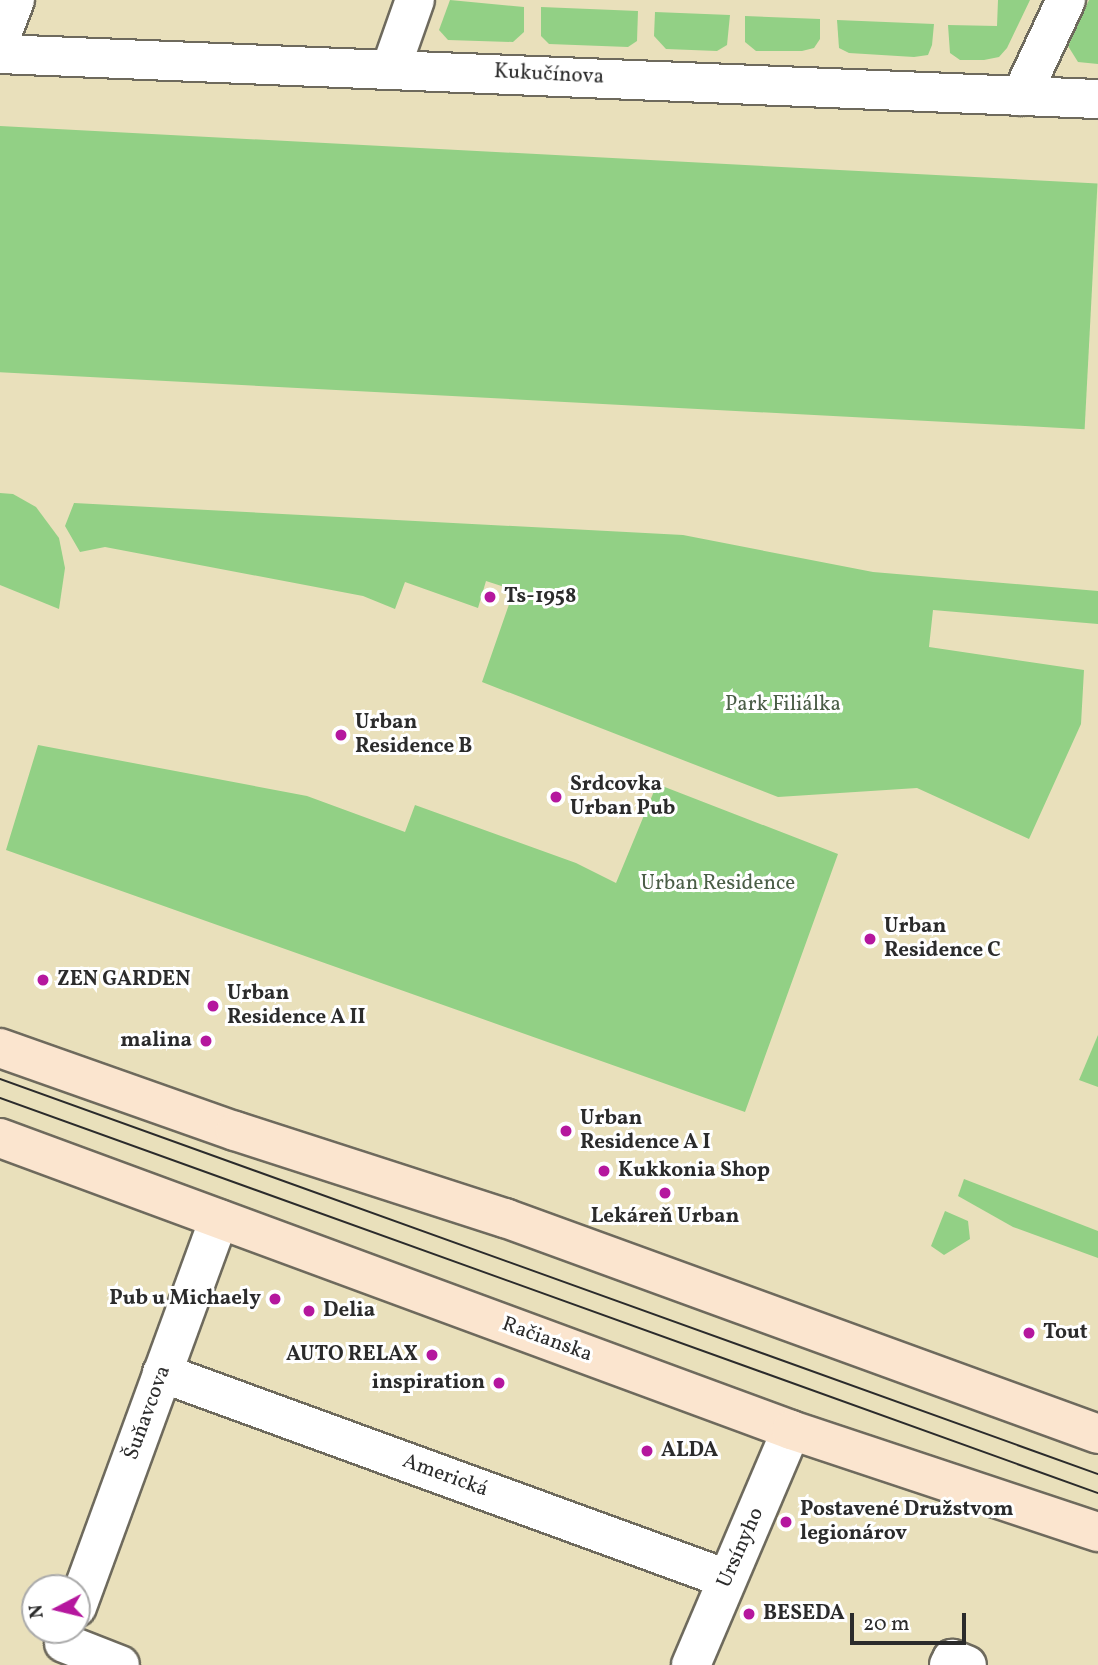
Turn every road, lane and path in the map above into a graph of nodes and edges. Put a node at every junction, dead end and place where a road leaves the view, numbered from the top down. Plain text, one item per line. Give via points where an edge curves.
1 (15, 0) edge
2 (415, 0) edge
3 (1066, 0) edge
4 (0, 40) edge
5 (0, 54) edge
6 (391, 68) junction
7 (1021, 96) junction
8 (1098, 99) edge
9 (0, 1048) edge
10 (0, 1138) edge
11 (219, 1219) junction
12 (162, 1373) junction
13 (791, 1430) junction
14 (1098, 1434) edge
15 (1098, 1532) edge
16 (89, 1574) edge
17 (727, 1579) junction
18 (63, 1646) edge
19 (120, 1665) edge
20 (691, 1665) edge
21 (949, 1665) edge
22 (967, 1665) edge

1 - 4 street
2 - 6 street
3 - 7 street
5 - 6 street, Kukučínova
6 - 7 street, Kukučínova
7 - 8 street, Kukučínova
9 - 14 main road via 235,1131 505,1218
10 - 11 main road, Račianska
11 - 12 street, Šuňavcova
11 - 13 main road, Račianska
12 - 16 street, Šuňavcova
12 - 17 street, Americká
13 - 15 main road, Račianska
13 - 17 street, Ursínyho
17 - 20 street, Ursínyho
18 - 19 street
21 - 22 street via 952,1659

